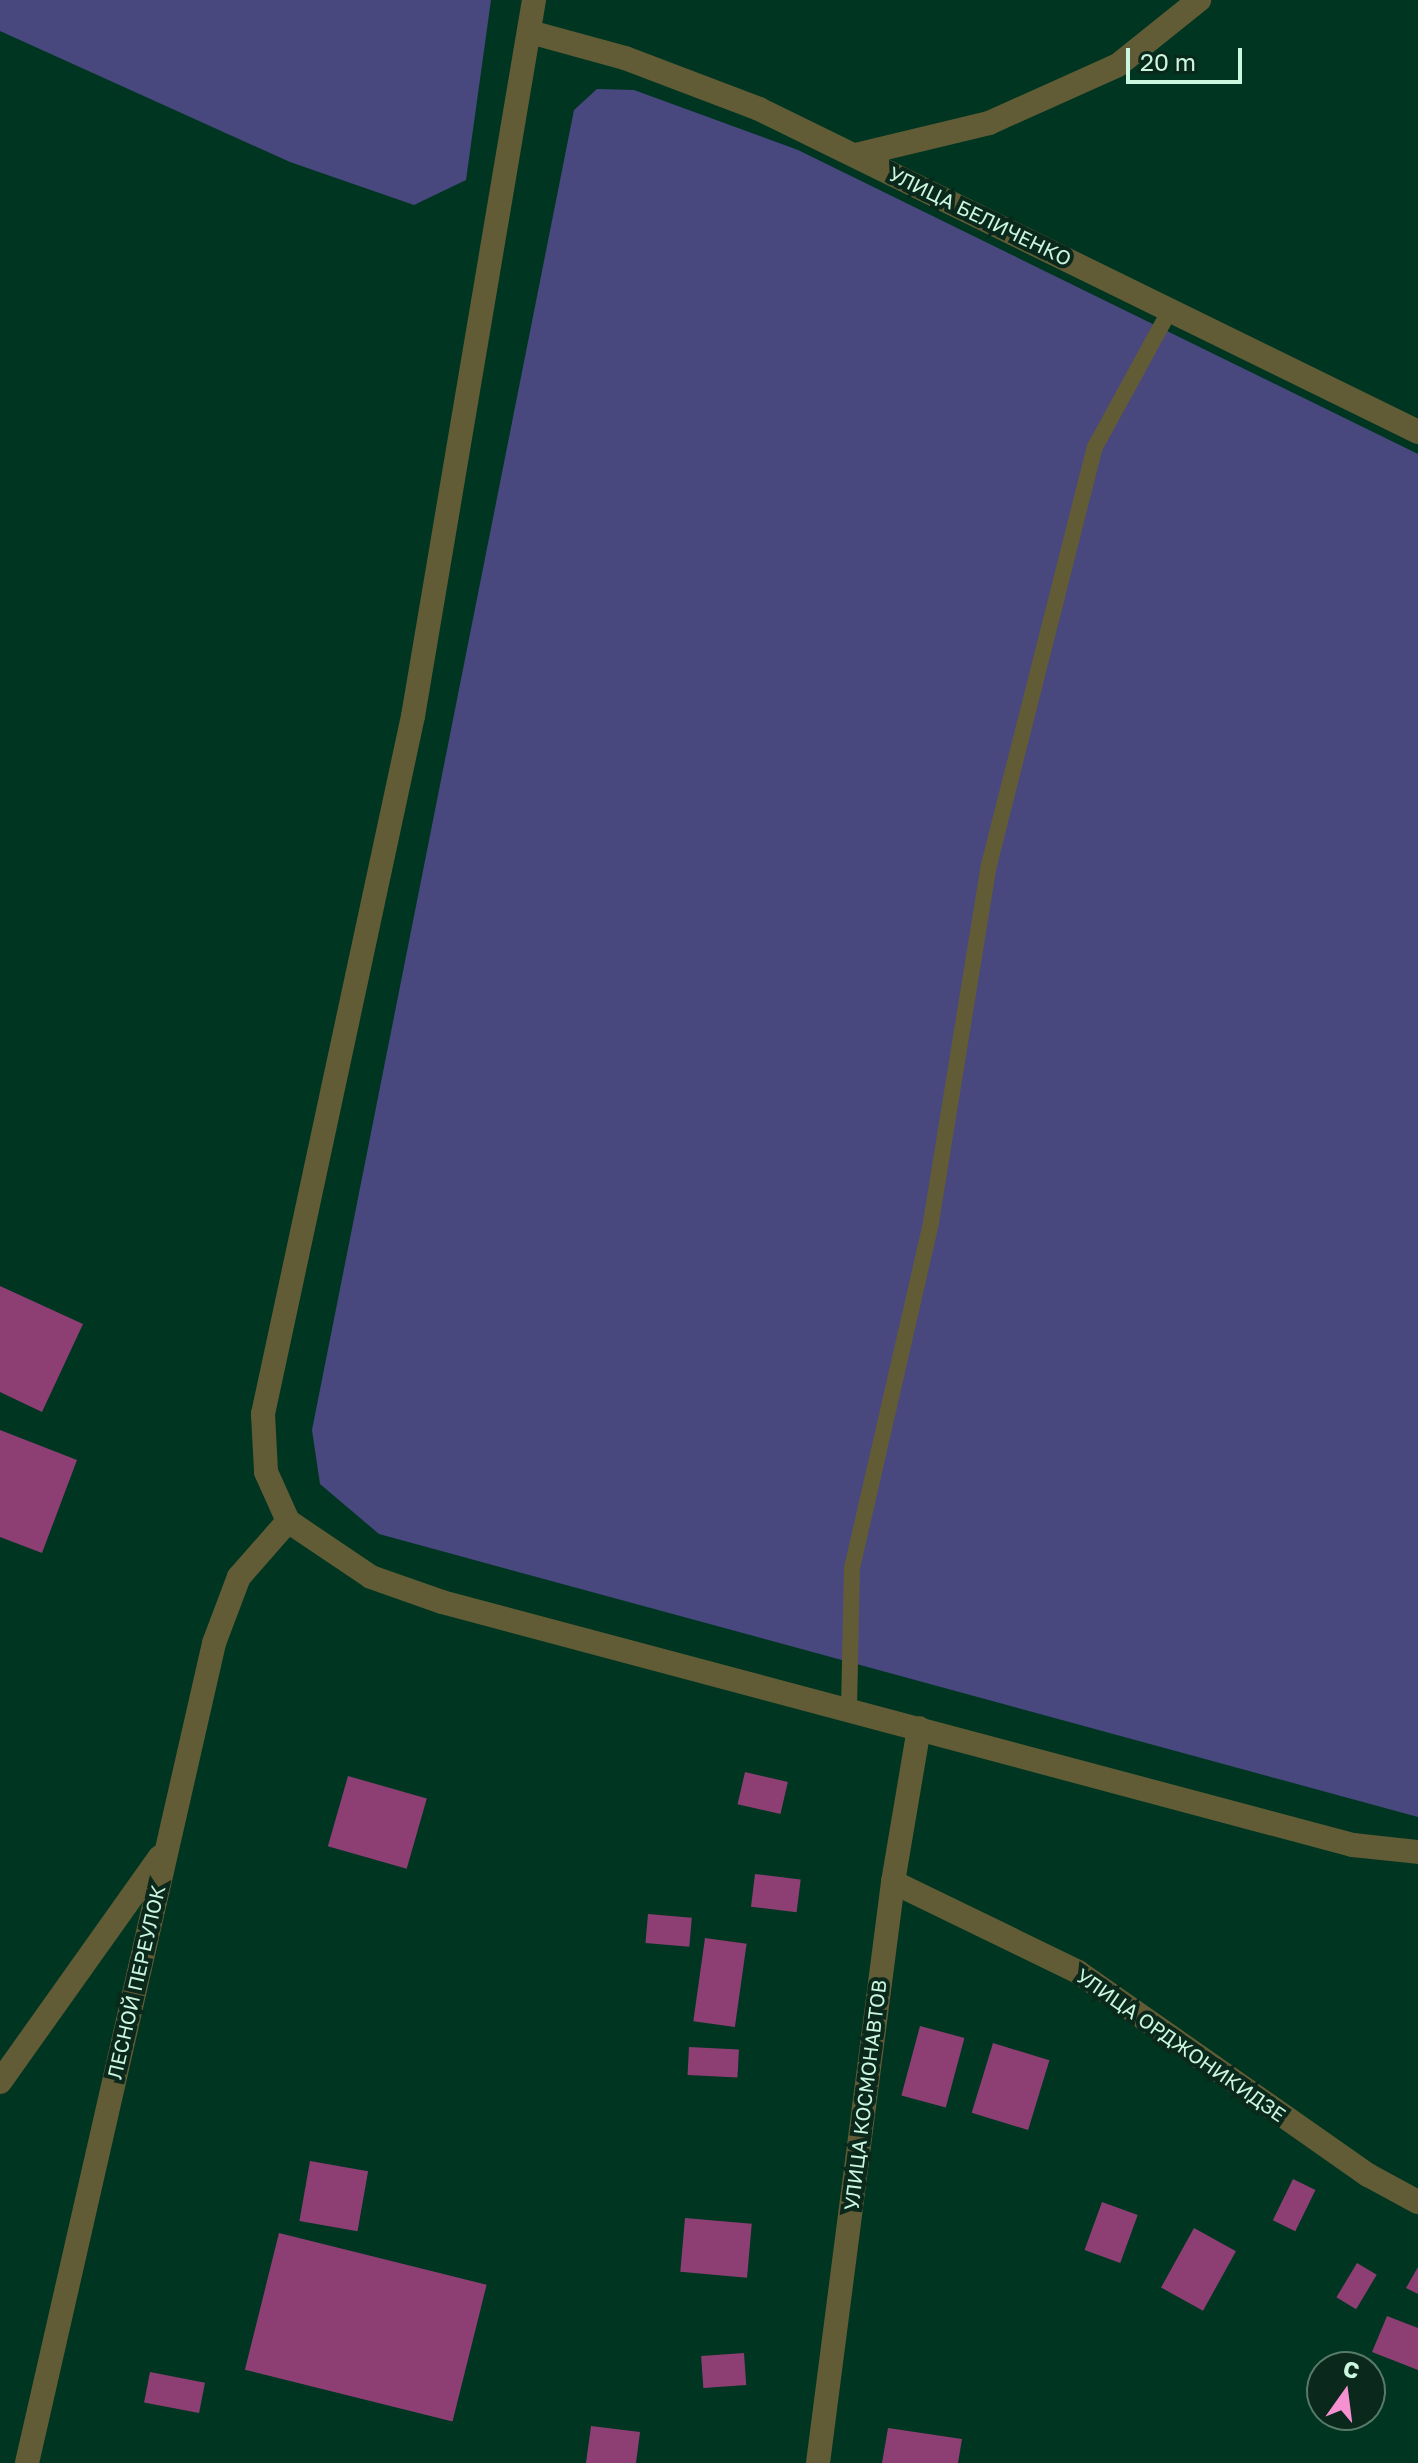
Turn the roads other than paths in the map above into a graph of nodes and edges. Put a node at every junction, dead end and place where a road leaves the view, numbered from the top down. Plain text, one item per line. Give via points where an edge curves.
1 (534, 0) edge
2 (1199, 0) edge
3 (530, 32) junction
4 (856, 155) junction
5 (1170, 310) junction
6 (1418, 432) edge
7 (288, 1521) junction
8 (849, 1709) junction
9 (919, 1728) junction
10 (166, 1848) junction
11 (1418, 1852) edge
12 (893, 1882) junction
13 (0, 2082) edge
14 (1418, 2202) edge
15 (27, 2463) edge
16 (818, 2463) edge

1 - 3 street
2 - 4 street via 1118,65 1003,117
3 - 4 street, УЛИЦА БЕЛИЧЕНКО via 625,58 759,109
3 - 7 street via 413,716 263,1414 266,1472
4 - 5 street, УЛИЦА БЕЛИЧЕНКО
5 - 6 street, УЛИЦА БЕЛИЧЕНКО
5 - 8 lane via 1095,447 989,865 931,1222 852,1568
7 - 8 street via 371,1577 442,1602
7 - 10 street, ЛЕСНОЙ ПЕРЕУЛОК via 239,1577 214,1643
8 - 9 street
9 - 11 street via 1353,1845
9 - 12 street, УЛИЦА КОСМОНАВТОВ
10 - 13 street
10 - 15 street, ЛЕСНОЙ ПЕРЕУЛОК
12 - 14 street, УЛИЦА ОРДЖОНИКИДЗЕ via 1078,1972 1368,2175
12 - 16 street, УЛИЦА КОСМОНАВТОВ

